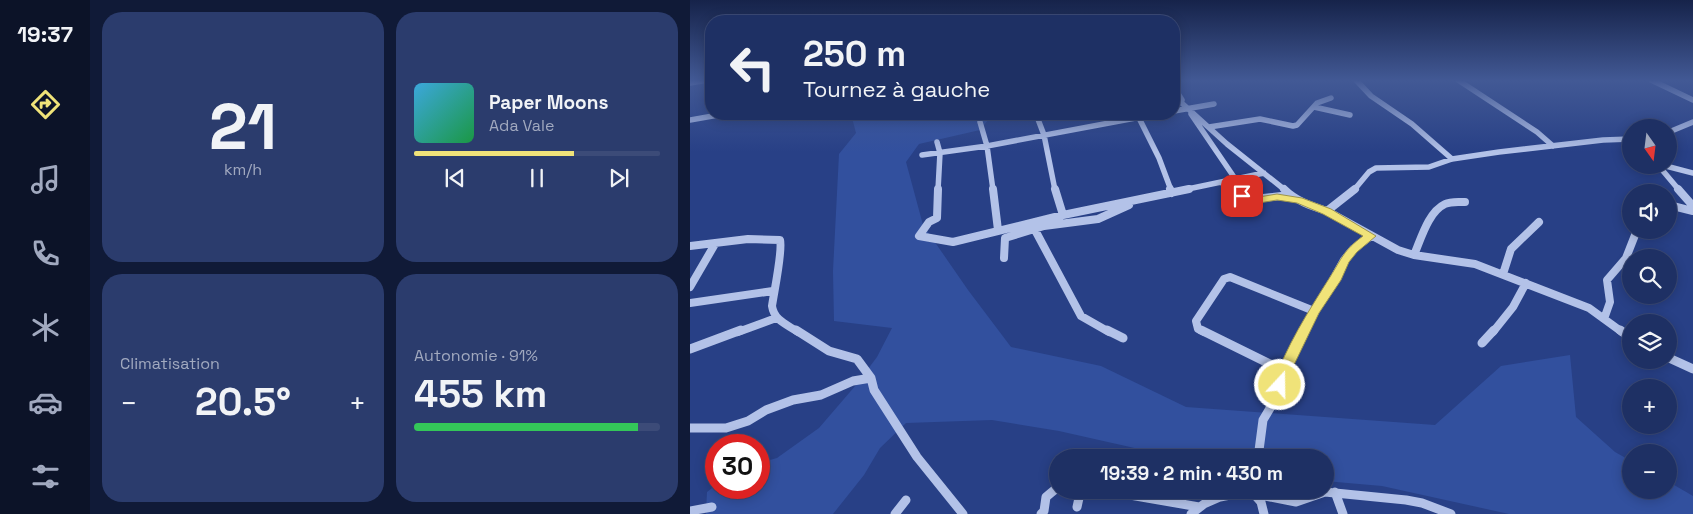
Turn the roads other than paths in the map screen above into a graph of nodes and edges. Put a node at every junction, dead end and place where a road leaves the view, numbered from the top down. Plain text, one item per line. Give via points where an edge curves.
1 (1183, 104) edge
2 (1185, 104) edge
3 (1214, 104) dead end
4 (1317, 104) edge
5 (1383, 104) edge
6 (1495, 104) edge
7 (1314, 107) junction
8 (1188, 108) junction
9 (1180, 110) edge
10 (1350, 116) dead end
11 (705, 117) edge
12 (690, 120) edge
13 (1038, 120) edge
14 (1114, 120) edge
15 (1140, 120) edge
16 (980, 122) dead end
17 (1693, 122) edge
18 (1209, 127) junction
19 (1678, 128) edge
20 (1044, 135) junction
21 (1622, 139) edge
22 (937, 142) dead end
23 (987, 146) junction
24 (1553, 146) junction
25 (940, 153) junction
26 (922, 154) dead end
27 (1452, 159) junction
28 (1678, 169) edge
29 (1264, 173) junction
30 (1693, 173) edge
31 (1666, 174) edge
32 (1236, 180) junction
33 (1222, 183) junction
34 (1172, 193) junction
35 (1290, 195) junction
36 (1277, 197) junction
37 (1298, 200) junction
38 (1465, 202) dead end
39 (1693, 206) edge
40 (1677, 207) edge
41 (1693, 210) edge
42 (1327, 211) junction
43 (1063, 215) junction
44 (1538, 222) dead end
45 (1044, 226) junction
46 (998, 230) junction
47 (1035, 230) junction
48 (1371, 236) junction
49 (1634, 239) edge
50 (715, 244) junction
51 (690, 246) edge
52 (1414, 255) junction
53 (1004, 258) dead end
54 (1503, 274) junction
55 (1526, 283) junction
56 (690, 287) edge
57 (774, 291) junction
58 (690, 302) edge
59 (1314, 311) junction
60 (776, 318) junction
61 (1604, 319) junction
62 (1622, 332) edge
63 (1123, 338) dead end
64 (1482, 343) dead end
65 (690, 349) edge
66 (1677, 361) edge
67 (1693, 368) edge
68 (1284, 371) junction
69 (872, 378) junction
70 (690, 428) edge
71 (1259, 449) edge
72 (1335, 492) joint
73 (1049, 494) edge
74 (1079, 499) edge
75 (1143, 499) edge
76 (1214, 499) edge
77 (1258, 499) edge
78 (1284, 499) edge
79 (1306, 499) edge
80 (906, 500) dead end
81 (712, 507) dead end
82 (1077, 507) dead end
83 (1195, 510) edge
84 (690, 511) edge
85 (895, 514) edge
86 (963, 514) edge
87 (1041, 514) edge
88 (1264, 514) edge
89 (1343, 514) edge
90 (1451, 514) edge

1 - 8 street
2 - 8 street
3 - 8 street
4 - 7 street
5 - 27 street via 1406,119
6 - 24 street
7 - 10 street
7 - 18 street via 1293,126 1260,119
8 - 9 street
8 - 18 street
8 - 32 street
11 - 12 street
13 - 20 street
14 - 20 street
15 - 34 street
16 - 23 street
17 - 19 street
18 - 29 street
20 - 23 street
20 - 43 street
21 - 24 street
22 - 25 street
23 - 25 street
23 - 46 street
24 - 27 street
25 - 26 street
25 - 46 street via 937,218 929,222 918,236 953,242
27 - 42 street via 1429,167 1376,168
28 - 30 street
29 - 32 street
29 - 35 street
31 - 39 street
32 - 33 street
33 - 34 street
33 - 36 street via 1250,199
34 - 43 street
34 - 45 street via 1130,204 1098,219
35 - 36 street
35 - 37 street
36 - 37 street
37 - 42 street
38 - 52 street via 1442,206 1435,213
40 - 41 street
42 - 48 street
43 - 45 street
43 - 46 street
44 - 54 street via 1511,249
45 - 47 street
47 - 53 street via 1005,238
47 - 63 street via 1080,316
48 - 52 street
48 - 59 street via 1344,260
49 - 61 street via 1619,270 1607,280 1610,302
50 - 51 street
50 - 56 street
50 - 57 street via 766,238 780,240 781,254
52 - 54 street via 1461,261
54 - 55 street
55 - 61 street via 1589,308
55 - 64 street via 1498,327
57 - 58 street
57 - 60 street via 773,312
59 - 68 street
59 - 68 street via 1230,277 1224,279 1196,321 1198,329
60 - 65 street
60 - 69 street via 829,351 857,359
61 - 62 street
66 - 67 street
68 - 71 street via 1275,400 1263,420
69 - 70 street via 853,381 821,395 793,400 726,428
69 - 86 street via 874,390 906,441
72 - 89 street
72 - 90 street via 1414,501
73 - 87 street
74 - 82 street
75 - 83 street
76 - 83 street
77 - 88 street
78 - 79 street via 1296,502
80 - 85 street
81 - 84 street

